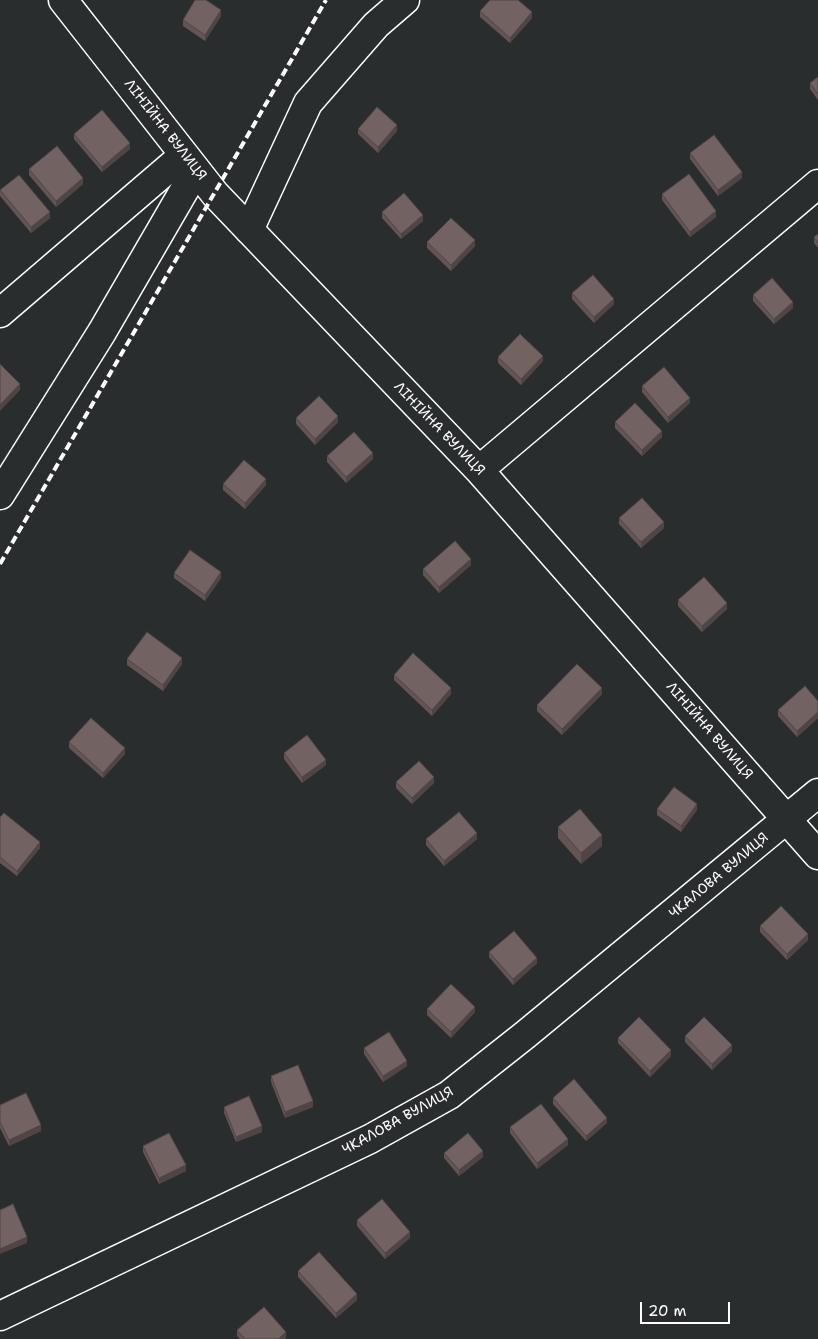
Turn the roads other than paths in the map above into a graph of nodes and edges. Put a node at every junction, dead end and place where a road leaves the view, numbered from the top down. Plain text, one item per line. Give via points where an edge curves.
1 (63, 0) edge
2 (405, 0) edge
3 (190, 162) junction
4 (818, 184) edge
5 (249, 230) junction
6 (0, 313) edge
7 (479, 470) junction
8 (0, 495) edge
9 (818, 793) edge
10 (787, 820) junction
11 (818, 855) edge
12 (0, 1316) edge

1 - 3 street, ЛІНІЙНА ВУЛИЦЯ
2 - 5 street via 376,25 308,103
3 - 5 street, ЛІНІЙНА ВУЛИЦЯ
3 - 6 street
3 - 8 street via 102,332
4 - 7 street
5 - 7 street, ЛІНІЙНА ВУЛИЦЯ
7 - 10 street, ЛІНІЙНА ВУЛИЦЯ
9 - 10 street, ЧКАЛОВА ВУЛИЦЯ
10 - 11 street, ЛІНІЙНА ВУЛИЦЯ
10 - 12 street, ЧКАЛОВА ВУЛИЦЯ via 449,1095 370,1139

